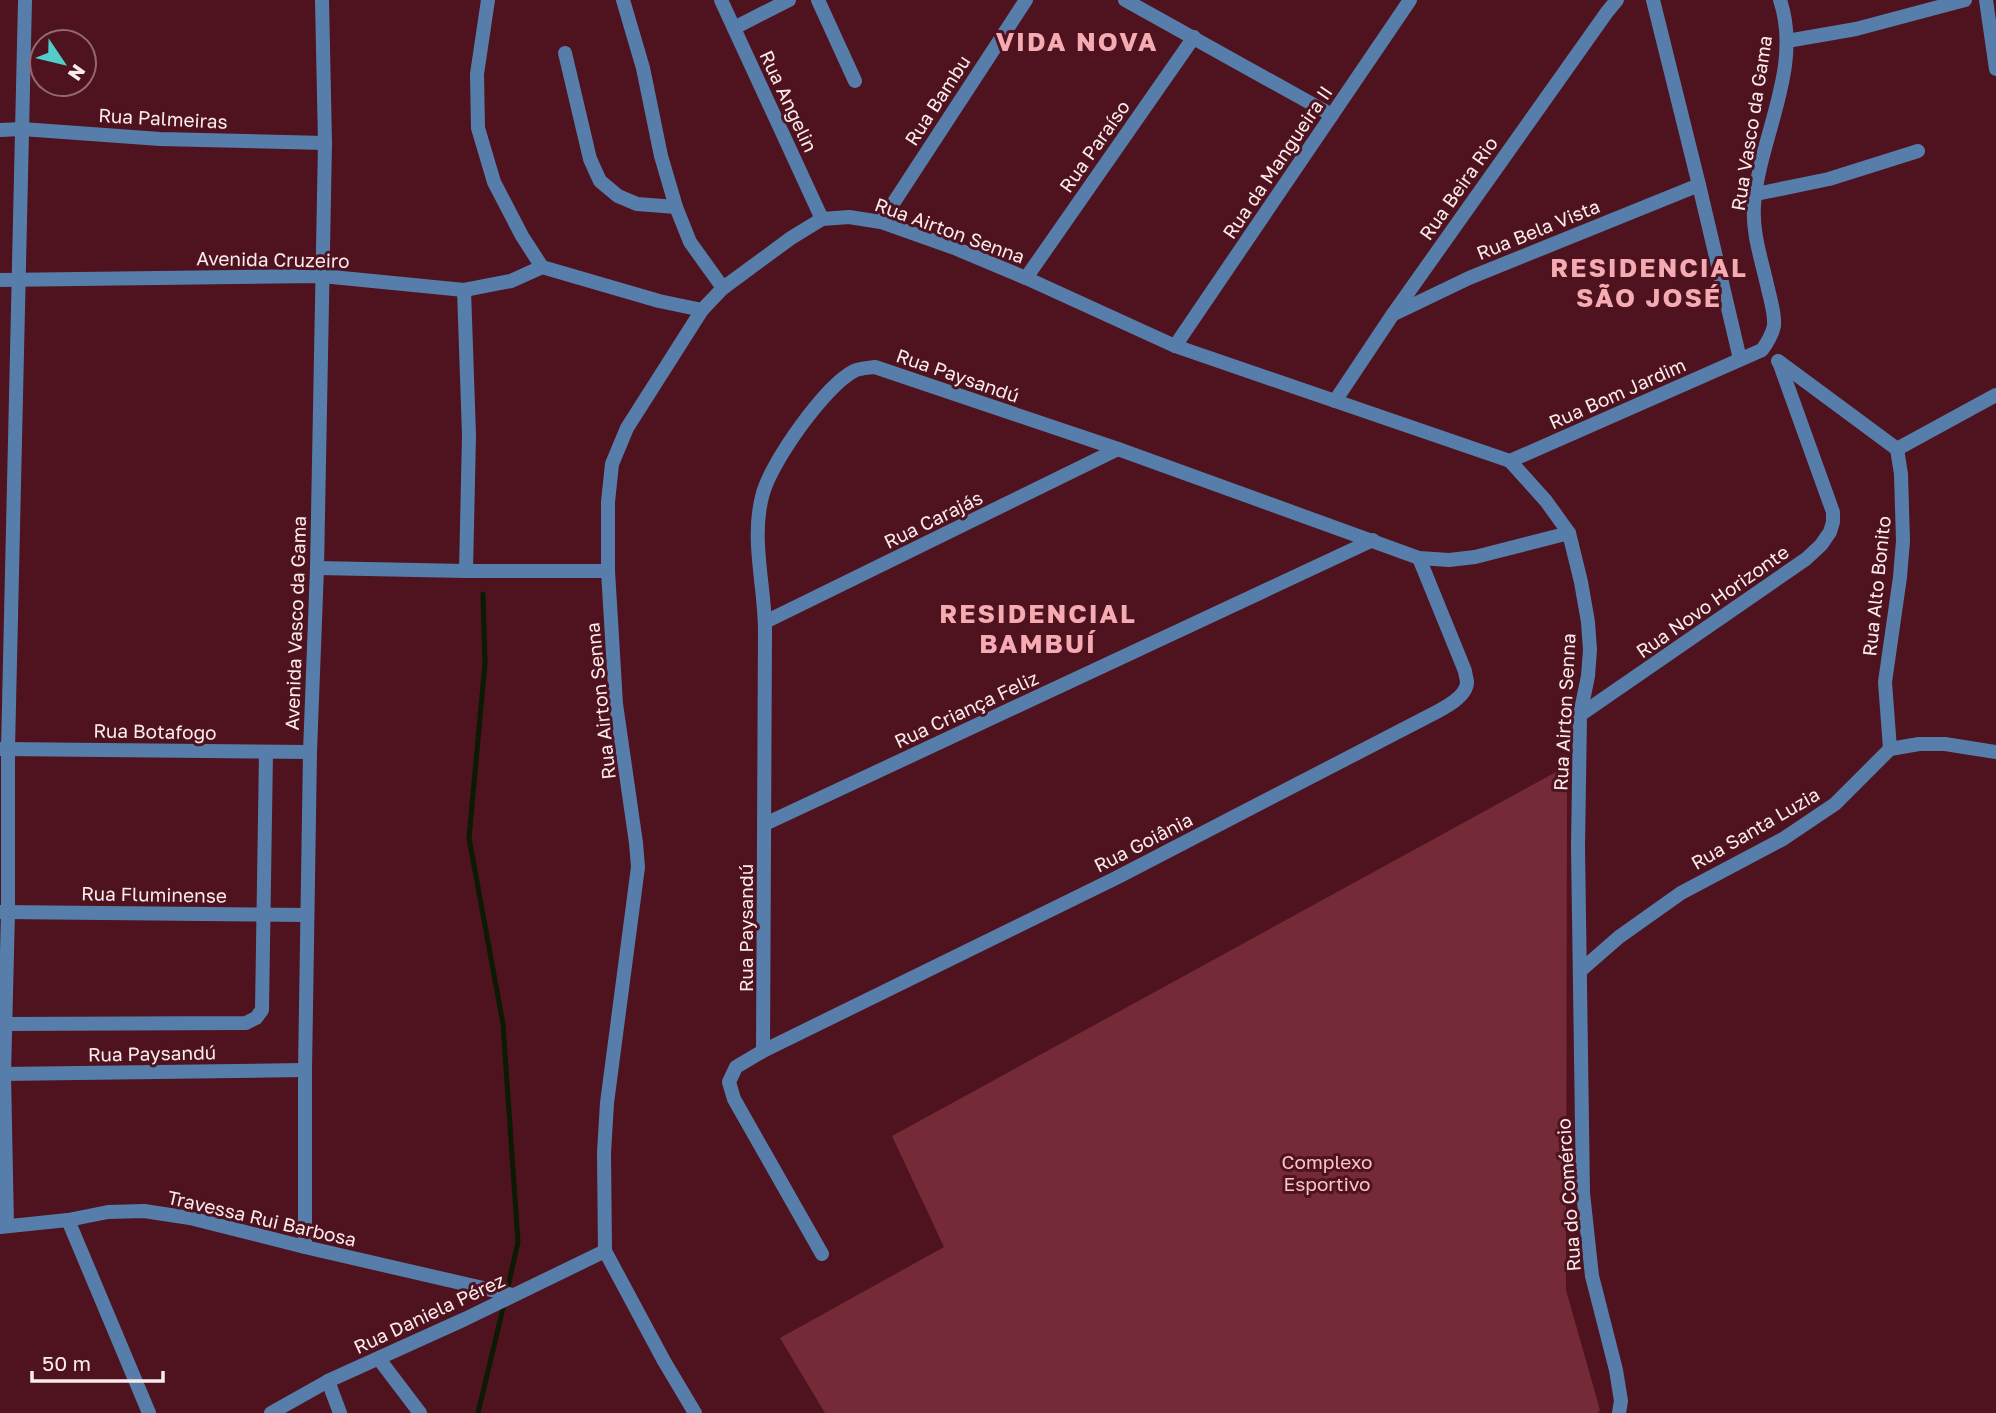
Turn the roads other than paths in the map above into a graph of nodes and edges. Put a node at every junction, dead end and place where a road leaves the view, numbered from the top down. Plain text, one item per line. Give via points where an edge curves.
1 (25, 0) edge
2 (322, 0) edge
3 (488, 0) edge
4 (624, 0) edge
5 (720, 0) edge
6 (789, 0) edge
7 (818, 0) edge
8 (1026, 0) edge
9 (1125, 0) edge
10 (1410, 0) edge
11 (1617, 0) edge
12 (1653, 0) edge
13 (1780, 0) edge
14 (1965, 0) edge
15 (1986, 0) edge
16 (734, 28) junction
17 (1194, 37) junction
18 (1787, 41) junction
19 (565, 54) dead end
20 (1996, 69) edge
21 (855, 81) dead end
22 (1332, 114) junction
23 (22, 129) junction
24 (0, 130) edge
25 (325, 144) junction
26 (1918, 151) dead end
27 (1699, 185) junction
28 (1756, 194) junction
29 (676, 207) junction
30 (822, 219) junction
31 (881, 222) junction
32 (542, 267) junction
33 (322, 276) junction
34 (1026, 278) junction
35 (0, 280) edge
36 (19, 280) junction
37 (723, 288) junction
38 (464, 290) junction
39 (702, 310) junction
40 (1393, 314) junction
41 (1175, 346) junction
42 (1762, 350) junction
43 (1740, 359) junction
44 (1779, 362) junction
45 (1996, 395) edge
46 (1335, 401) junction
47 (1118, 449) junction
48 (1897, 449) junction
49 (1510, 461) junction
50 (1569, 533) junction
51 (1373, 540) junction
52 (1419, 558) junction
53 (317, 568) junction
54 (608, 570) junction
55 (466, 571) junction
56 (765, 622) junction
57 (1580, 715) junction
58 (4, 749) edge
59 (1891, 749) junction
60 (266, 752) junction
61 (310, 752) junction
62 (1996, 752) edge
63 (765, 824) junction
64 (4, 912) edge
65 (264, 915) junction
66 (307, 915) junction
67 (1580, 971) junction
68 (5, 1024) junction
69 (764, 1051) junction
70 (305, 1070) junction
71 (2, 1074) edge
72 (68, 1220) junction
73 (4, 1227) edge
74 (305, 1247) junction
75 (605, 1251) junction
76 (822, 1254) dead end
77 (493, 1298) junction
78 (379, 1359) junction
79 (328, 1381) junction
80 (149, 1413) edge
81 (271, 1413) edge
82 (340, 1413) edge
83 (420, 1413) edge
84 (695, 1413) edge
85 (1619, 1413) edge

1 - 23 street
2 - 25 street, Avenida Vasco da Gama
3 - 32 street via 477,74 478,128 494,182
4 - 29 street
5 - 16 street, Rua Angelin
6 - 16 street
7 - 21 street
8 - 31 street, Rua Bambu
9 - 17 street
10 - 22 street, Rua da Mangueira II
11 - 40 street, Rua Beira Rio
12 - 27 street
13 - 18 street, Rua Vasco da Gama
14 - 18 street via 1856,29
15 - 20 street
16 - 30 street, Rua Angelin
17 - 22 street
17 - 34 street, Rua Paraíso
18 - 28 street, Rua Vasco da Gama
19 - 29 street via 590,159 600,181 637,204
22 - 41 street, Rua da Mangueira II
23 - 24 street, Rua Palmeiras
23 - 25 street, Rua Palmeiras
23 - 36 street
25 - 33 street, Avenida Vasco da Gama
26 - 28 street via 1829,179
27 - 40 street, Rua Bela Vista via 1469,278
27 - 43 street
28 - 42 street, Rua Vasco da Gama via 1755,232 1774,313 1774,328
29 - 37 street via 690,242
30 - 31 street, Rua Airton Senna
30 - 37 street, Rua Airton Senna
31 - 34 street, Rua Airton Senna
32 - 38 street, Avenida Cruzeiro via 511,281
32 - 39 street
33 - 36 street, Avenida Cruzeiro
33 - 38 street, Avenida Cruzeiro
33 - 53 street, Avenida Vasco da Gama
34 - 41 street, Rua Airton Senna
35 - 36 street, Avenida Cruzeiro
36 - 58 street
37 - 39 street, Rua Airton Senna
38 - 55 street via 469,435
39 - 54 street, Rua Airton Senna via 627,428 612,464
40 - 46 street, Rua Beira Rio
41 - 46 street, Rua Airton Senna
42 - 43 street
42 - 44 street
43 - 49 street, Rua Bom Jardim
44 - 48 street
44 - 57 street, Rua Novo Horizonte via 1833,512 1830,532 1806,559
45 - 48 street
46 - 49 street, Rua Airton Senna
47 - 51 street, Rua Paysandú
47 - 56 street, Rua Carajás
47 - 56 street, Rua Paysandú via 875,367 855,370 834,386 806,420 773,468 763,493 757,525
48 - 59 street, Rua Alto Bonito via 1903,541 1885,682
49 - 50 street, Rua Airton Senna
50 - 52 street, Rua Paysandú via 1475,558
50 - 57 street, Rua Airton Senna via 1590,650
51 - 52 street, Rua Paysandú
51 - 63 street, Rua Criança Feliz
52 - 69 street, Rua Goiânia via 1468,681 1453,702 1116,878
53 - 55 street
53 - 61 street, Avenida Vasco da Gama
54 - 55 street
54 - 75 street, Rua Airton Senna via 616,704 638,867 607,1103
56 - 63 street, Rua Paysandú
57 - 67 street, Rua Airton Senna
58 - 60 street, Rua Botafogo
58 - 64 street
59 - 62 street via 1945,744
59 - 67 street, Rua Santa Luzia via 1835,804 1783,839 1681,893
60 - 61 street, Rua Botafogo
60 - 65 street
61 - 66 street, Avenida Vasco da Gama
63 - 69 street, Rua Paysandú
64 - 65 street, Rua Fluminense
64 - 68 street
65 - 66 street, Rua Fluminense
65 - 68 street via 262,1010 246,1023
66 - 70 street, Avenida Vasco da Gama
67 - 85 street, Rua do Comércio via 1583,1193 1592,1276 1616,1370
68 - 71 street
69 - 76 street, Rua Goiânia via 736,1067 729,1082 734,1099
70 - 71 street, Rua Paysandú
70 - 74 street, Avenida Vasco da Gama
71 - 73 street
72 - 73 street, Travessa Rui Barbosa
72 - 74 street, Travessa Rui Barbosa via 144,1211
72 - 80 street
74 - 77 street, Travessa Rui Barbosa
75 - 77 street, Rua Daniela Pérez via 512,1295
75 - 84 street, Rua Airton Senna
77 - 78 street, Rua Daniela Pérez
78 - 79 street, Rua Daniela Pérez
78 - 83 street
79 - 81 street, Rua Daniela Pérez
79 - 82 street

